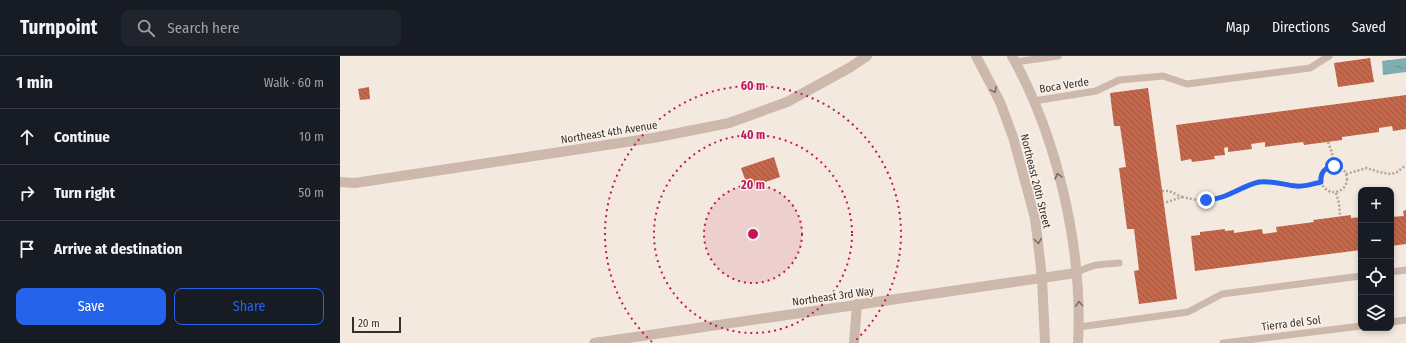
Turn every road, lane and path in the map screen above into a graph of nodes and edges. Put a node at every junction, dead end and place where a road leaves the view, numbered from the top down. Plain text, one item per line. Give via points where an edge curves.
1 (867, 56) edge
2 (976, 56) edge
3 (1057, 56) edge
4 (1329, 56) edge
5 (1014, 59) edge
6 (1034, 101) junction
7 (1328, 142) dead end
8 (1406, 165) edge
9 (1334, 166) junction
10 (1346, 174) junction
11 (340, 182) edge
12 (1321, 182) junction
13 (1162, 191) dead end
14 (1336, 192) junction
15 (1182, 197) junction
16 (1164, 203) dead end
17 (1340, 216) dead end
18 (1119, 263) dead end
19 (1406, 270) edge
20 (1394, 272) edge
21 (1076, 273) junction
22 (1358, 276) edge
23 (1042, 277) junction
24 (857, 304) junction
25 (1406, 320) edge
26 (1394, 322) edge
27 (1358, 326) edge
28 (1079, 327) junction
29 (594, 343) edge
30 (854, 343) edge
31 (1045, 343) edge
32 (1078, 343) edge
33 (1223, 343) edge

1 - 11 street, Northeast 4th Avenue via 786,102 729,123 645,139 355,182
2 -> 23 street, Northeast 20th Street via 1000,102 1013,137 1035,218
3 - 5 lane
4 - 6 lane, Boca Verde via 1310,68 1187,84 1163,76 1119,80 1096,91
5 - 6 street, Northeast 20th Street
21 -> 6 street, Northeast 20th Street via 1069,220 1061,185
7 - 9 path
8 - 10 path via 1391,174 1367,168
9 - 10 path via 1341,168
9 - 12 path via 1323,171
10 - 14 path via 1345,186
12 - 14 path via 1325,189 1332,193
12 - 15 path via 1306,186 1261,182 1214,200
13 - 15 path via 1176,193
14 - 17 path
15 - 16 path
18 - 21 lane via 1090,266
19 - 20 lane
21 - 23 street, Northeast 3rd Way
28 -> 21 street, Northeast 20th Street
22 - 28 lane via 1222,294 1188,312
23 - 24 street, Northeast 3rd Way
23 - 31 street, Northeast 20th Street
24 - 29 street, Northeast 3rd Way
24 - 30 street
25 - 26 lane
27 - 33 lane, Tierra del Sol
28 - 32 street, Northeast 20th Street

